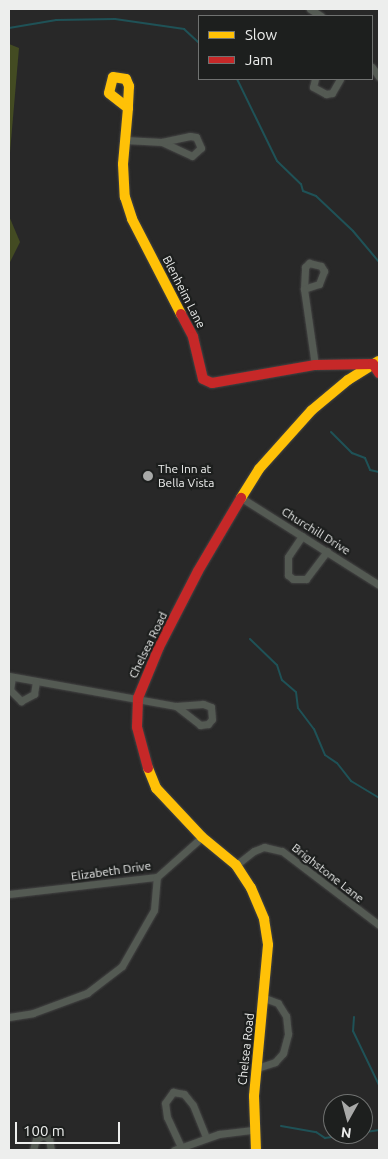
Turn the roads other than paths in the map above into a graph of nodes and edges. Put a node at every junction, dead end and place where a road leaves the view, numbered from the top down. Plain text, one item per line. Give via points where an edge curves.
1 (315, 80) edge
2 (339, 80) edge
3 (128, 108) dead end
4 (125, 140) junction
5 (162, 142) junction
6 (304, 289) dead end
7 (376, 362) edge
8 (315, 365) junction
9 (379, 373) edge
10 (240, 497) junction
11 (302, 536) junction
12 (327, 551) junction
13 (379, 585) edge
14 (10, 676) edge
15 (36, 682) junction
16 (138, 698) junction
17 (176, 706) junction
18 (202, 837) junction
19 (236, 866) junction
20 (157, 877) junction
21 (9, 894) edge
22 (379, 925) edge
23 (264, 998) junction
24 (9, 1017) edge
25 (257, 1068) junction
26 (253, 1130) junction
27 (206, 1137) junction
28 (178, 1149) edge
29 (33, 1150) edge
30 (51, 1150) edge
31 (256, 1150) edge

1 - 2 street via 313,87 326,94 332,93
3 - 4 street, Blenheim Lane
4 - 5 street
4 - 8 street, Blenheim Lane via 125,197 132,219 193,337 203,379 212,383
5 - 5 street via 192,156 201,148 196,137 190,136
6 - 8 street
7 - 8 street, Blenheim Lane
7 - 9 street
7 - 10 street, Chelsea Road via 348,380 292,430
10 - 11 street, Churchill Drive
10 - 16 street, Chelsea Road via 159,647
11 - 12 street, Churchill Drive
11 - 12 street via 288,557 288,576 306,579
12 - 13 street, Churchill Drive
14 - 15 street
14 - 15 street via 10,690 21,701 34,694
15 - 16 street
16 - 17 street
16 - 18 street, Chelsea Road via 139,735 144,759 156,788
17 - 17 street via 200,725 208,724 212,719 211,707 203,704
18 - 19 street, Chelsea Road
18 - 20 street, Elizabeth Drive
19 - 22 street, Brighstone Lane via 264,847 282,851
19 - 23 street, Chelsea Road via 251,888 264,919 268,946
20 - 21 street, Elizabeth Drive
20 - 24 street via 154,910 122,966 87,993 33,1013
23 - 25 street, Chelsea Road
23 - 25 street via 278,1003 286,1016 288,1034 283,1053 275,1062
25 - 26 street, Chelsea Road
26 - 27 street
26 - 31 street, Chelsea Road
27 - 28 street
27 - 28 street via 193,1106 184,1094 173,1092 165,1103
29 - 30 street via 36,1139 43,1136 49,1138

